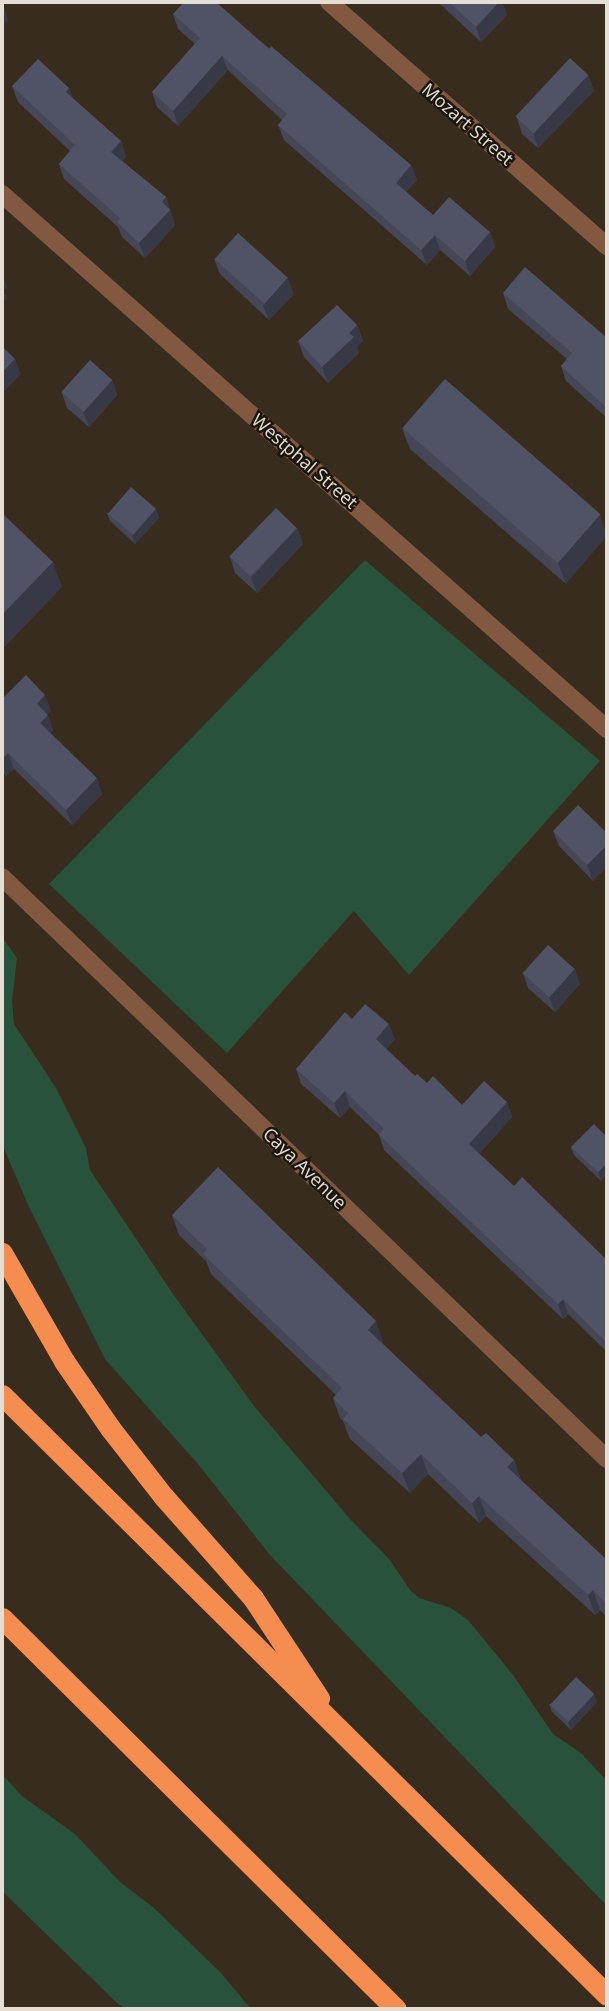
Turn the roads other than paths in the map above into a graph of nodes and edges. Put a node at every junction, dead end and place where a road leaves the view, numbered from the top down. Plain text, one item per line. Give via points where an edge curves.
1 (329, 2) edge
2 (2, 194) edge
3 (607, 246) edge
4 (607, 729) edge
5 (2, 877) edge
6 (2, 1253) edge
7 (2, 1395) edge
8 (607, 1459) edge
9 (5, 1622) edge
10 (336, 1727) junction
11 (607, 1996) edge
12 (397, 2009) edge

1 - 3 street, Mozart Street
2 - 4 street, Westphal Street
5 - 8 street, Caya Avenue
6 - 10 highway via 64,1361 110,1428 253,1598
7 - 10 highway
9 - 12 highway
10 - 11 highway

